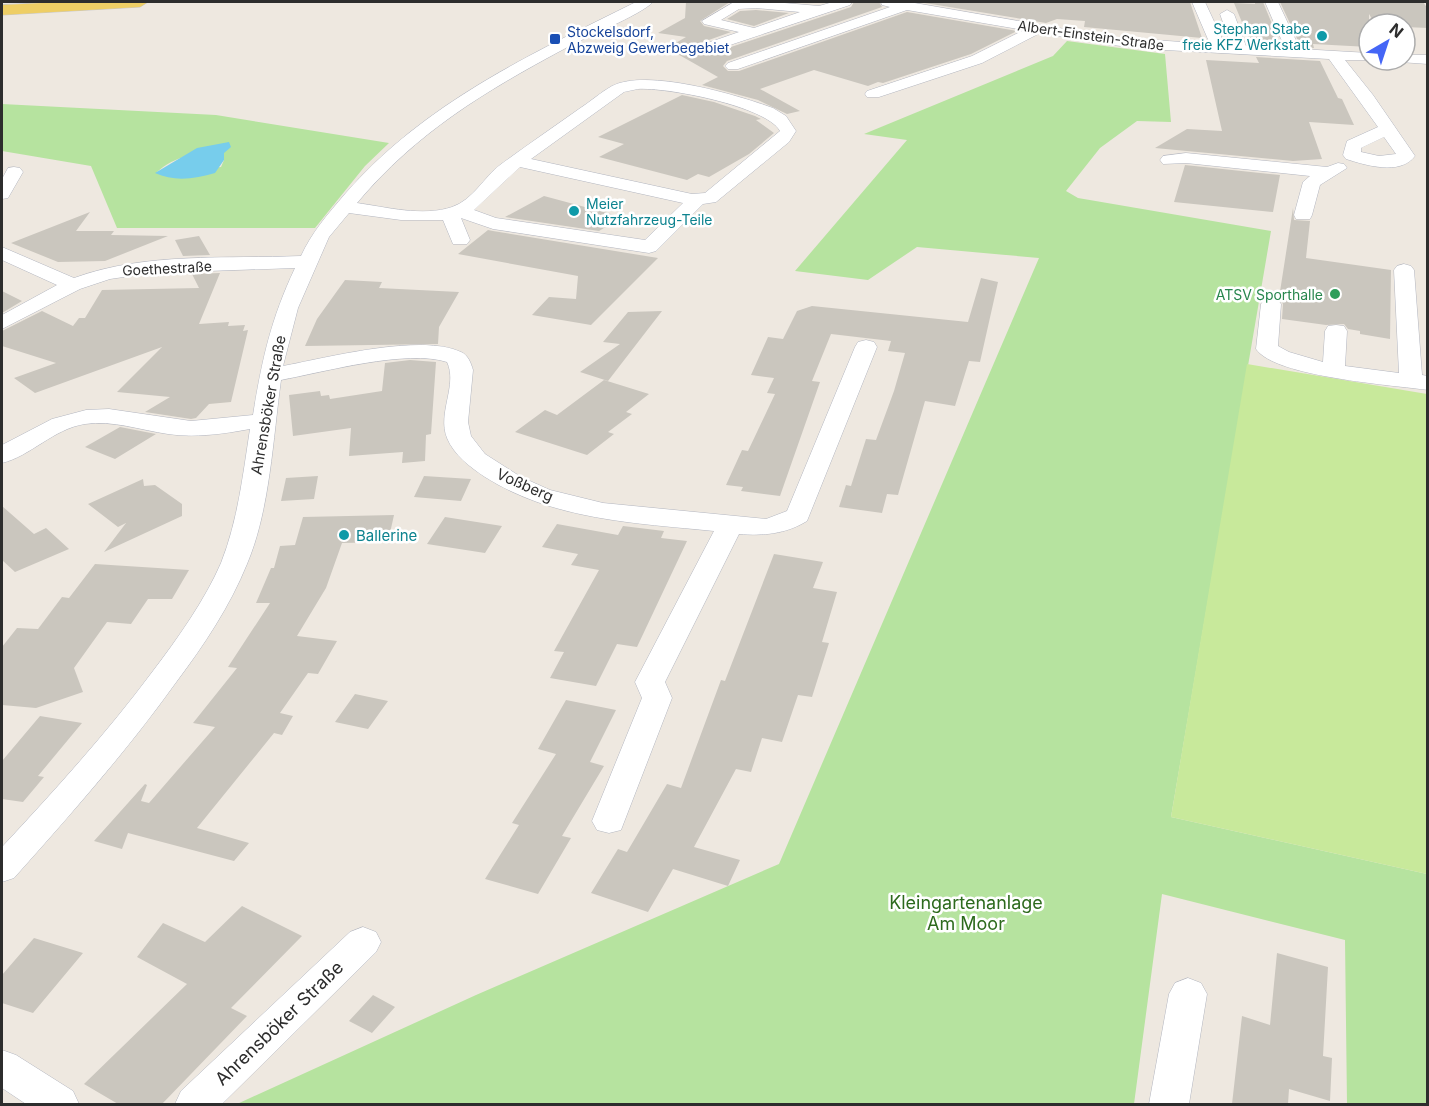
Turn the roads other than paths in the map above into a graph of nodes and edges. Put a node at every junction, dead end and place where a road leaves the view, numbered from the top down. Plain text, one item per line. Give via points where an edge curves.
1 (140, 2) edge
2 (646, 2) edge
3 (845, 2) edge
4 (887, 2) edge
5 (1199, 2) edge
6 (1272, 2) edge
7 (907, 5) junction
8 (2, 10) edge
9 (819, 10) junction
10 (1227, 14) dead end
11 (1036, 29) junction
12 (755, 32) junction
13 (701, 50) dead end
14 (1220, 50) junction
15 (1240, 51) junction
16 (1295, 53) junction
17 (1333, 55) junction
18 (1357, 56) edge
19 (733, 66) dead end
20 (873, 94) dead end
21 (1387, 129) junction
22 (1365, 159) junction
23 (1169, 160) dead end
24 (518, 161) junction
25 (14, 172) dead end
26 (1327, 172) junction
27 (2, 194) edge
28 (697, 200) junction
29 (344, 207) junction
30 (455, 212) junction
31 (1303, 214) dead end
32 (460, 240) dead end
33 (2, 253) edge
34 (309, 262) junction
35 (1404, 270) dead end
36 (74, 285) junction
37 (1270, 304) dead end
38 (2, 323) edge
39 (1336, 331) dead end
40 (866, 347) dead end
41 (1334, 369) junction
42 (271, 375) junction
43 (1420, 382) edge
44 (264, 420) junction
45 (2, 456) edge
46 (730, 525) junction
47 (609, 821) dead end
48 (2, 869) edge
49 (363, 942) dead end
50 (1188, 994) dead end
51 (2, 1066) edge
52 (59, 1104) edge
53 (195, 1104) edge
54 (1169, 1104) edge

1 - 8 main road
2 - 29 street, Ahrensböker Straße via 464,99 378,167
3 - 9 street
4 - 7 street, Albert-Einstein-Straße
5 - 14 street
6 - 16 street
7 - 11 street, Albert-Einstein-Straße
7 - 19 street
9 - 12 street
9 - 12 street via 736,5 709,21
10 - 15 street
11 - 14 street, Albert-Einstein-Straße via 1111,41
11 - 20 street via 991,54
12 - 13 street
14 - 15 street, Albert-Einstein-Straße
15 - 16 street, Albert-Einstein-Straße
16 - 17 street, Albert-Einstein-Straße
17 - 18 street, Albert-Einstein-Straße
17 - 21 street
21 - 22 street via 1353,145 1352,155
21 - 22 street via 1406,156 1397,161
22 - 26 street
23 - 26 street via 1186,158
24 - 28 street
24 - 28 street via 629,85 660,85 754,106 784,123 788,131 783,138 710,198
24 - 30 street via 478,199
25 - 27 street
26 - 31 street via 1312,182
28 - 30 street via 649,247 493,223
29 - 30 street via 418,215
29 - 34 street, Ahrensböker Straße via 320,236
30 - 32 street
33 - 36 street
34 - 36 street, Goethestraße via 151,267 106,273
34 - 42 street, Ahrensböker Straße via 287,308
35 - 43 street
36 - 38 street, Goethestraße
37 - 41 street via 1267,349 1278,357
39 - 41 street
40 - 46 street, Voßberg via 798,515 786,524 763,528
41 - 43 street
42 - 44 street, Ahrensböker Straße
42 - 46 street, Voßberg via 407,352 452,355 462,363 464,371 457,432 474,458 497,475 534,493 590,509
44 - 45 street via 184,429 100,416 82,417
44 - 48 street, Ahrensböker Straße via 252,501 234,563 194,637 131,723
46 - 47 street via 650,682 657,698
49 - 53 street, Ahrensböker Straße
50 - 54 street
51 - 52 street

